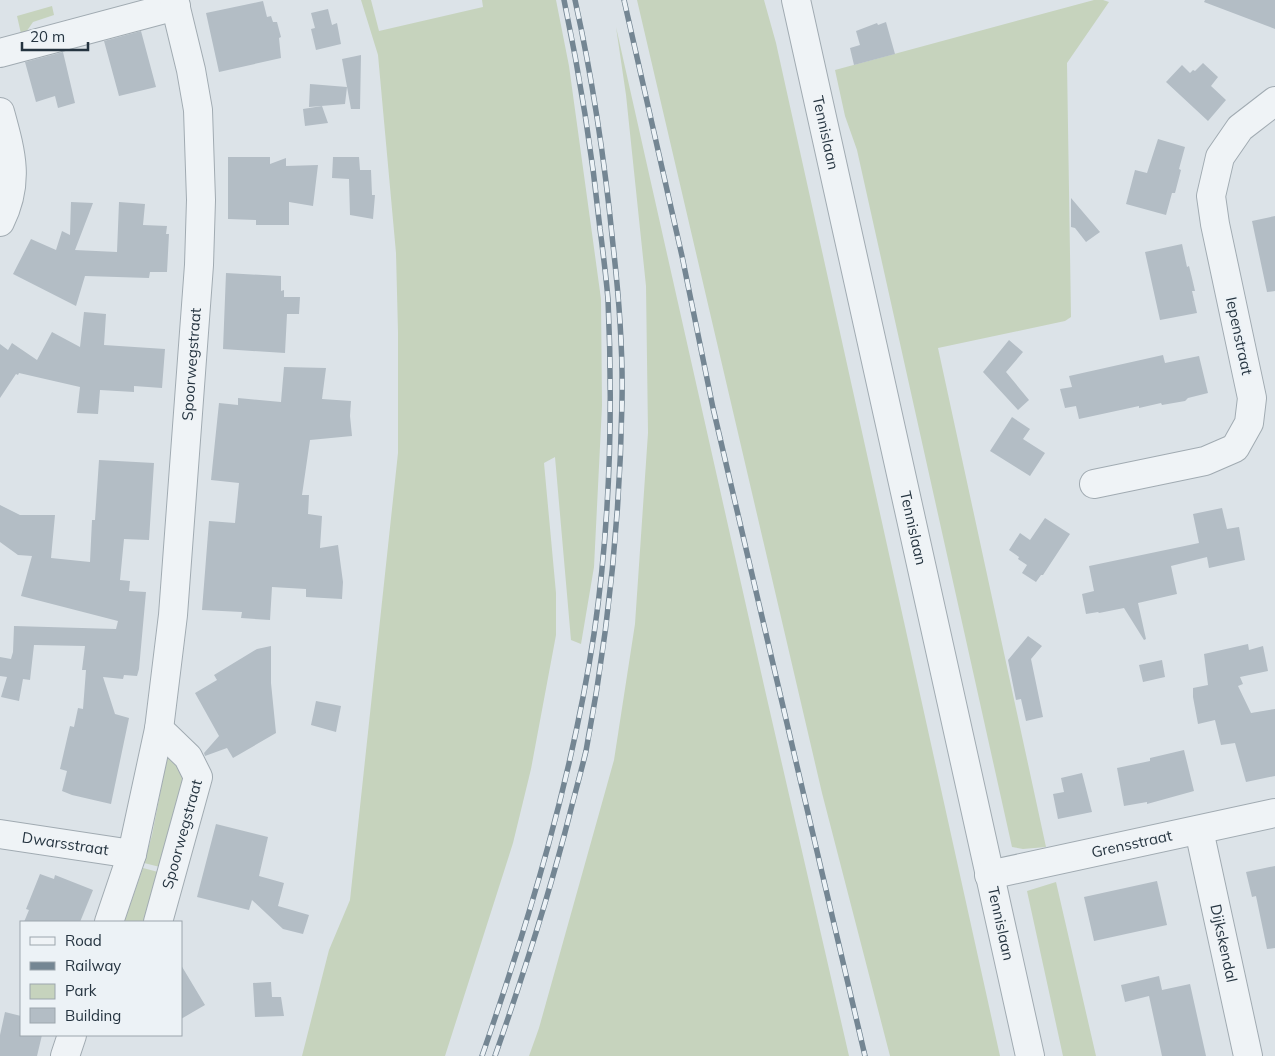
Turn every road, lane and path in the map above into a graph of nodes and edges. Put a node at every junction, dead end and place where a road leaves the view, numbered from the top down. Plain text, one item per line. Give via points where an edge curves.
1 (796, 0) edge
2 (175, 3) edge
3 (0, 53) edge
4 (1275, 101) edge
5 (0, 112) edge
6 (0, 222) edge
7 (1094, 484) dead end
8 (159, 729) junction
9 (1275, 813) edge
10 (1199, 830) junction
11 (0, 834) edge
12 (132, 854) junction
13 (989, 875) junction
14 (109, 921) edge
15 (158, 921) edge
16 (72, 1036) edge
17 (65, 1056) edge
18 (1030, 1056) edge
19 (1248, 1056) edge

1 - 13 street, Tennislaan
2 - 3 street
2 - 8 street, Spoorwegstraat via 198,110 202,200 173,615
4 - 7 street, Iepenstraat via 1240,128 1220,157 1211,196 1252,398 1249,423 1235,448 1205,460
5 - 6 street via 10,149 12,180 10,198
8 - 12 street, Spoorwegstraat
8 - 15 street, Spoorwegstraat via 188,757 198,777
9 - 10 street, Grensstraat
10 - 13 street, Grensstraat
10 - 19 street, Dijkskendal
11 - 12 street, Dwarsstraat
12 - 14 street, Spoorwegstraat
13 - 18 street, Tennislaan
16 - 17 street

